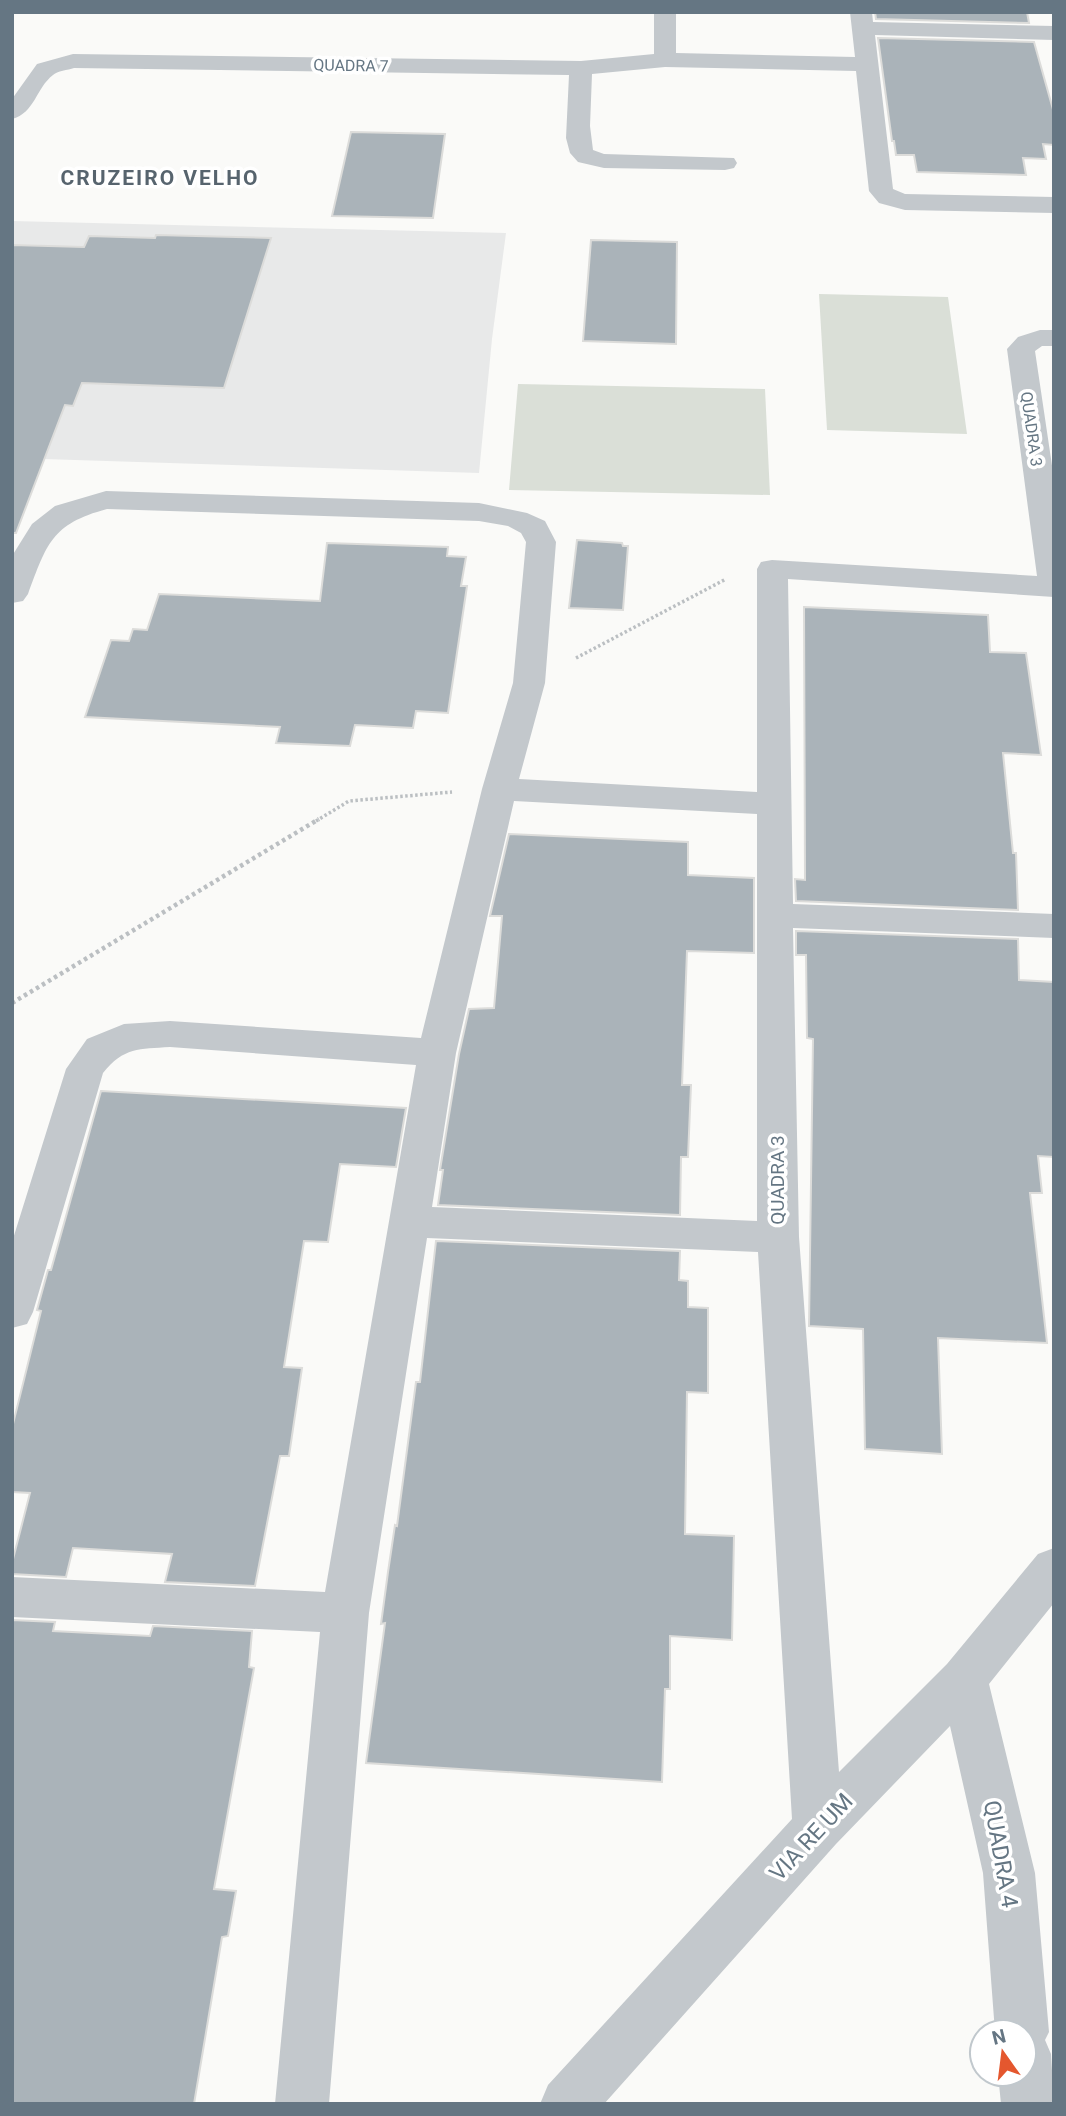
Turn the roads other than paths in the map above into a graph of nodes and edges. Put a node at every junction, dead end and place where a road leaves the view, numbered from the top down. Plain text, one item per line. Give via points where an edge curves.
1 (666, 12) edge
2 (862, 20) edge
3 (1054, 33) edge
4 (665, 60) junction
5 (868, 64) junction
6 (581, 68) junction
7 (12, 112) edge
8 (725, 163) dead end
9 (1054, 205) edge
10 (1054, 338) edge
11 (23, 539) edge
12 (1054, 587) edge
13 (12, 594) edge
14 (499, 789) junction
15 (772, 804) junction
16 (775, 915) junction
17 (1054, 926) edge
18 (437, 1053) junction
19 (412, 1222) junction
20 (778, 1237) junction
21 (12, 1312) edge
22 (1054, 1568) edge
23 (12, 1597) edge
24 (345, 1613) junction
25 (964, 1679) junction
26 (818, 1827) junction
27 (1021, 2018) edge
28 (302, 2104) edge
29 (567, 2104) edge

1 - 4 street
2 - 3 street
2 - 5 street
4 - 5 street, QUADRA 7
4 - 6 street, QUADRA 7
5 - 9 street via 879,185 888,198
6 - 7 street, QUADRA 7 via 73,61 45,69
6 - 8 street via 579,138 582,153 591,159
10 - 12 street, QUADRA 3 via 1026,342 1021,349
11 - 13 street
11 - 14 street via 74,508 106,500 479,512 534,527 541,542 529,682
12 - 15 street, QUADRA 3 via 791,570
14 - 15 street
14 - 18 street
15 - 16 street, QUADRA 3
16 - 17 street
16 - 20 street, QUADRA 3
18 - 19 street
18 - 21 street via 170,1034 124,1037 101,1049 85,1069
19 - 20 street
19 - 24 street
20 - 26 street, QUADRA 3
22 - 25 street, VIA RE UM
23 - 24 street
24 - 28 street
25 - 26 street, VIA RE UM
25 - 27 street, QUADRA 4 via 1009,1873
26 - 29 street, VIA RE UM

